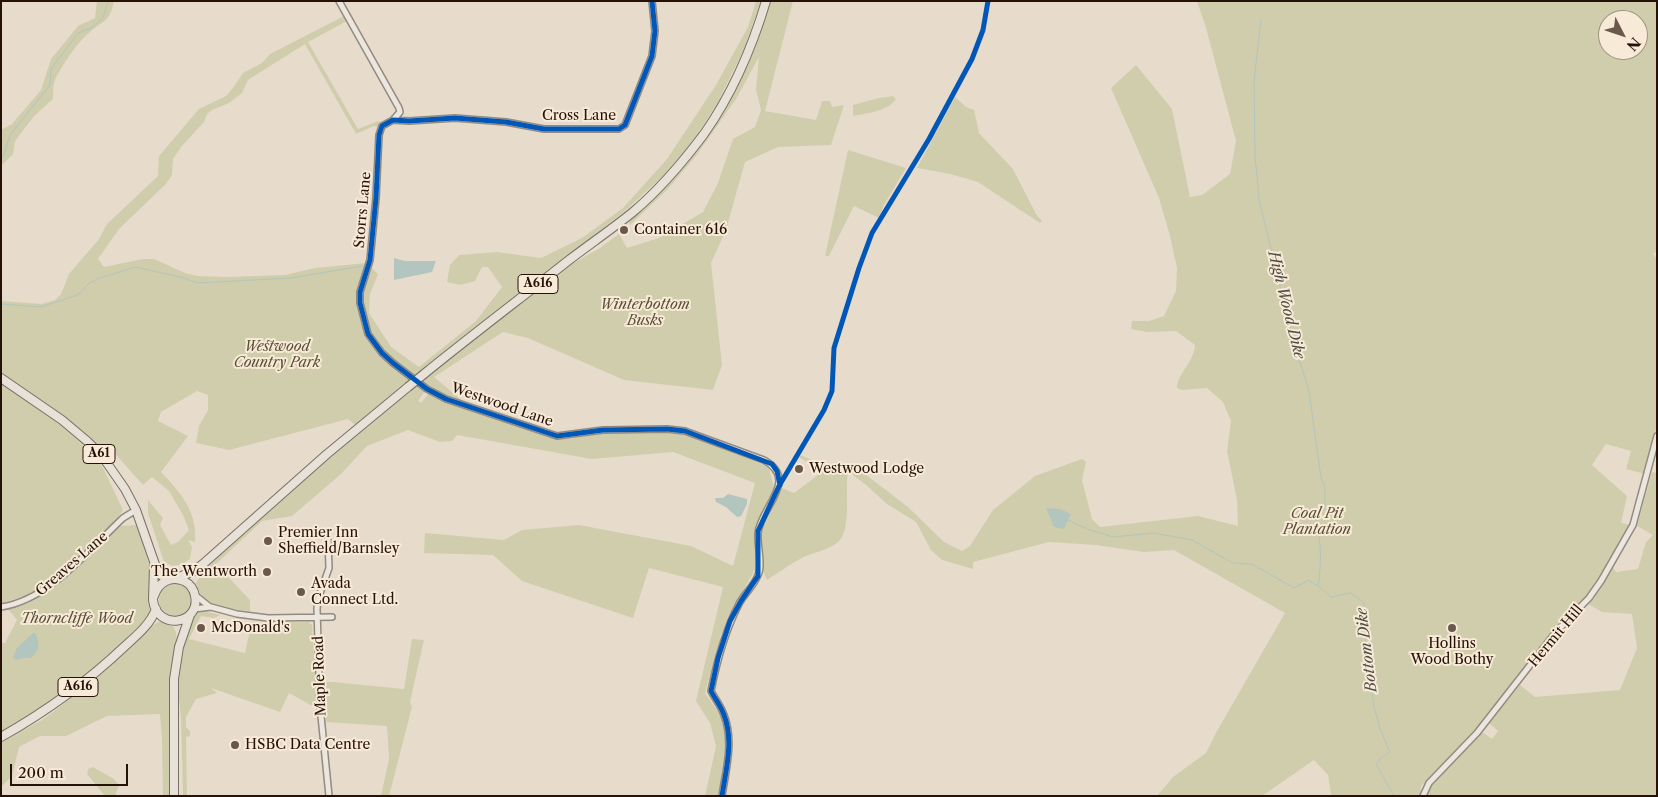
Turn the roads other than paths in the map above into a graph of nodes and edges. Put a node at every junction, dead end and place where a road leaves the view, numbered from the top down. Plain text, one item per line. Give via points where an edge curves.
1 (339, 1) edge
2 (652, 1) edge
3 (766, 1) edge
4 (400, 112) junction
5 (393, 120) junction
6 (404, 121) junction
7 (1, 378) edge
8 (411, 378) joint
9 (1657, 436) edge
10 (136, 510) junction
11 (328, 539) dead end
12 (154, 564) junction
13 (203, 564) junction
14 (172, 579) junction
15 (194, 591) junction
16 (154, 596) junction
17 (1, 607) edge
18 (211, 607) junction
19 (156, 609) junction
20 (192, 612) junction
21 (317, 616) junction
22 (332, 616) dead end
23 (168, 620) junction
24 (147, 626) junction
25 (181, 641) junction
26 (1, 737) edge
27 (174, 796) edge
28 (329, 796) edge
29 (722, 796) edge
30 (1423, 796) edge

1 - 4 street
2 - 6 street, Cross Lane via 655,31 652,56 625,124 619,129 544,129 455,118
3 - 13 highway, A616, bridge via 749,51 731,89 704,133 653,194 408,387
4 - 5 street, Storrs Lane
4 - 6 street
5 - 6 street, Cross Lane
5 - 8 street, Storrs Lane via 382,126 378,135 370,260 360,303 368,334 382,353
7 - 10 highway, A61 via 87,441 111,469
8 - 29 street, Westwood Lane via 446,399 557,436 603,430 685,431 772,464 780,485 758,531 758,576 730,621 710,691 724,715 729,733
9 - 30 street, Hermit Hill via 1633,525 1596,588 1556,632 1478,733 1429,783
10 - 12 highway, A61
10 - 17 street, Greaves Lane via 123,518 48,588 26,600
11 - 21 street via 329,568 318,599
12 - 14 highway, A61 via 159,573
12 - 16 highway, A61
13 - 14 highway, A616
13 - 15 highway, A616 via 194,579
14 - 15 highway via 181,580
14 - 16 highway via 159,586
15 - 18 street, Maple Road
15 - 20 highway
16 - 19 highway
18 - 20 street, Maple Road
18 - 21 street, Maple Road via 268,618
19 - 23 highway
19 - 24 highway, A616
20 - 23 highway via 181,620
20 - 25 highway
21 - 22 street, Maple Road
21 - 28 street, Maple Road via 320,706
23 - 24 highway, A616
23 - 25 highway via 178,628
24 - 26 highway, A616 via 68,696
25 - 27 highway via 173,694

